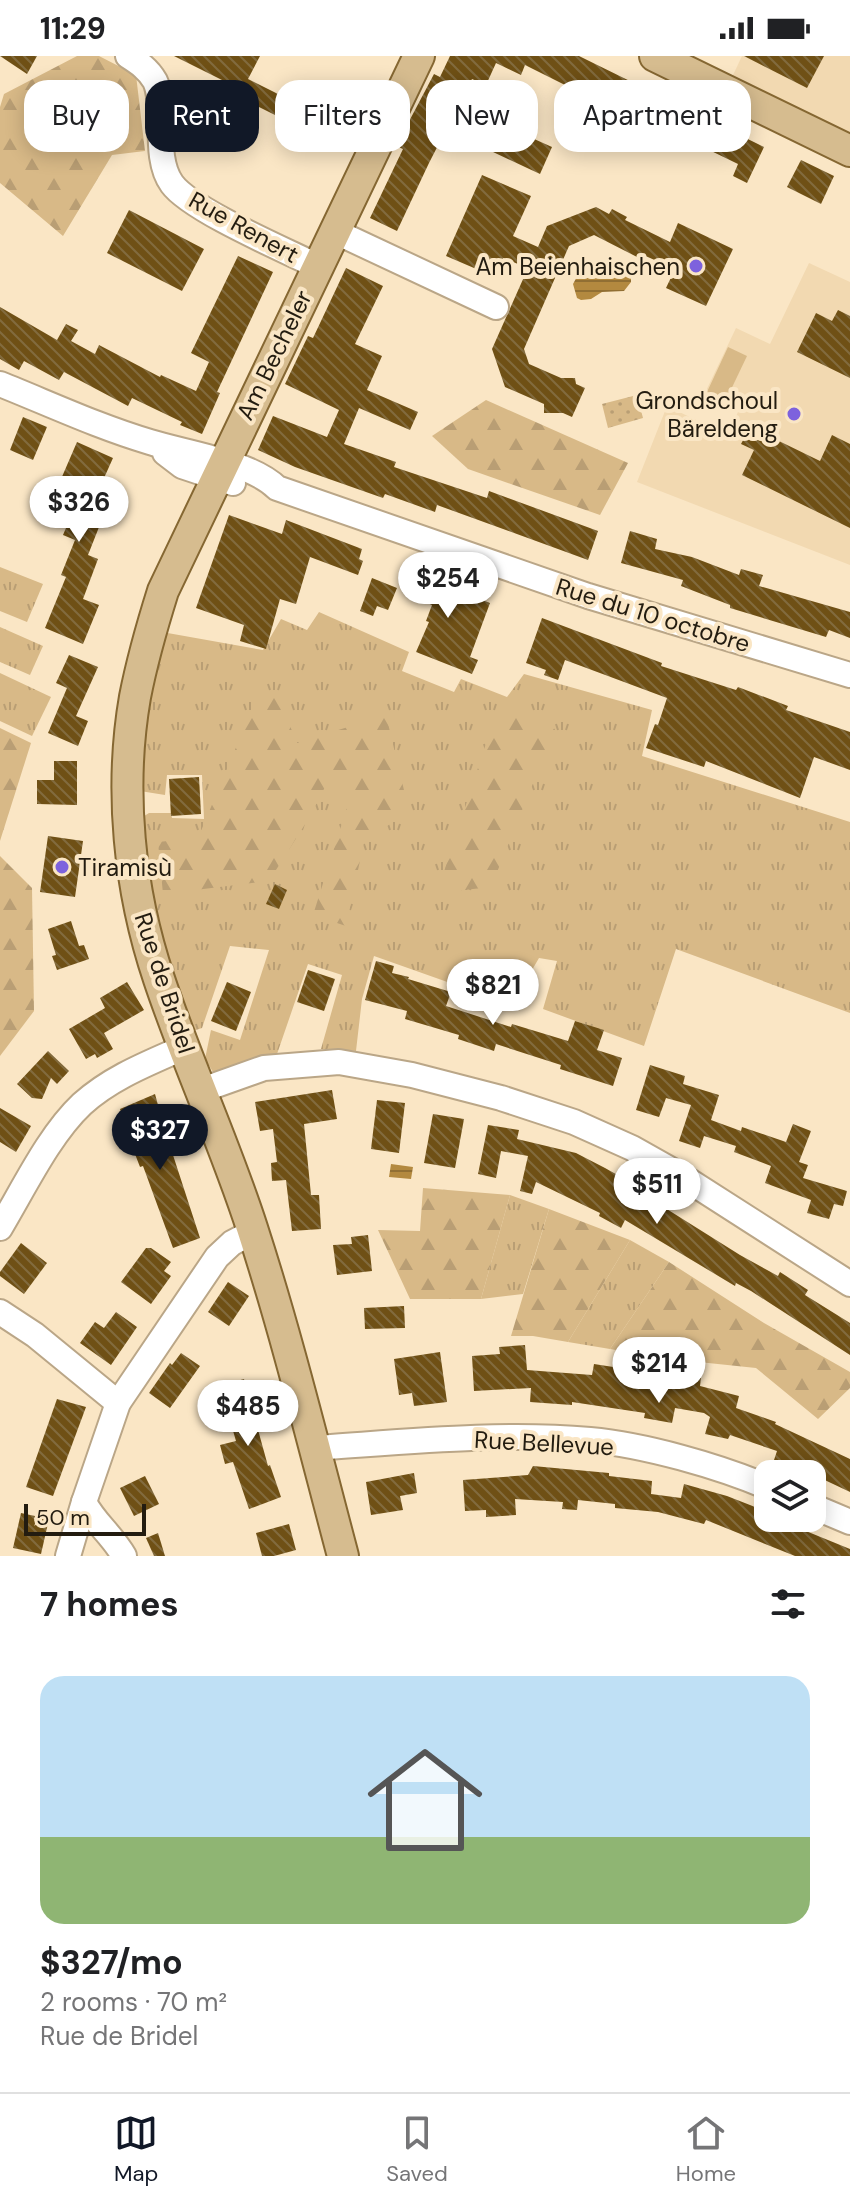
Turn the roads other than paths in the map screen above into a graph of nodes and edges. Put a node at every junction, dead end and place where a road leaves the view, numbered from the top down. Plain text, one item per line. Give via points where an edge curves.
1 (128, 56) edge
2 (419, 56) edge
3 (655, 56) edge
4 (850, 151) edge
5 (334, 231) junction
6 (317, 266) junction
7 (496, 307) dead end
8 (0, 384) edge
9 (219, 470) junction
10 (850, 675) edge
11 (185, 1047) junction
12 (202, 1090) junction
13 (0, 1228) edge
14 (253, 1232) junction
15 (850, 1284) edge
16 (0, 1312) edge
17 (118, 1403) junction
18 (314, 1448) junction
19 (754, 1482) edge
20 (84, 1502) junction
21 (826, 1512) edge
22 (850, 1522) edge
23 (68, 1556) edge
24 (124, 1556) edge
25 (343, 1556) edge

1 - 6 street, Rue Renert via 156,83 162,161 171,184 195,204
2 - 5 main road, Am Becheler
3 - 4 main road
5 - 6 main road, Am Becheler
5 - 7 street
6 - 9 main road, Am Becheler
8 - 9 street via 150,442 182,466
9 - 10 street, Rue du 10 octobre via 265,491 277,488 588,596
9 - 11 main road, Rue de Bridel via 163,591 146,646 129,753 131,851 139,904 158,977
11 - 12 main road, Rue de Bridel
11 - 13 street via 132,1070 82,1104 58,1133
12 - 14 main road, Rue de Bridel
12 - 15 street via 264,1068 339,1062 501,1098 632,1148
14 - 17 street via 217,1257
14 - 18 main road, Rue de Bridel
16 - 17 street
17 - 20 street
18 - 19 street, Rue Bellevue via 524,1437 593,1440 685,1459
18 - 25 main road, Rue de Bridel
20 - 23 street
20 - 24 street
21 - 22 street

